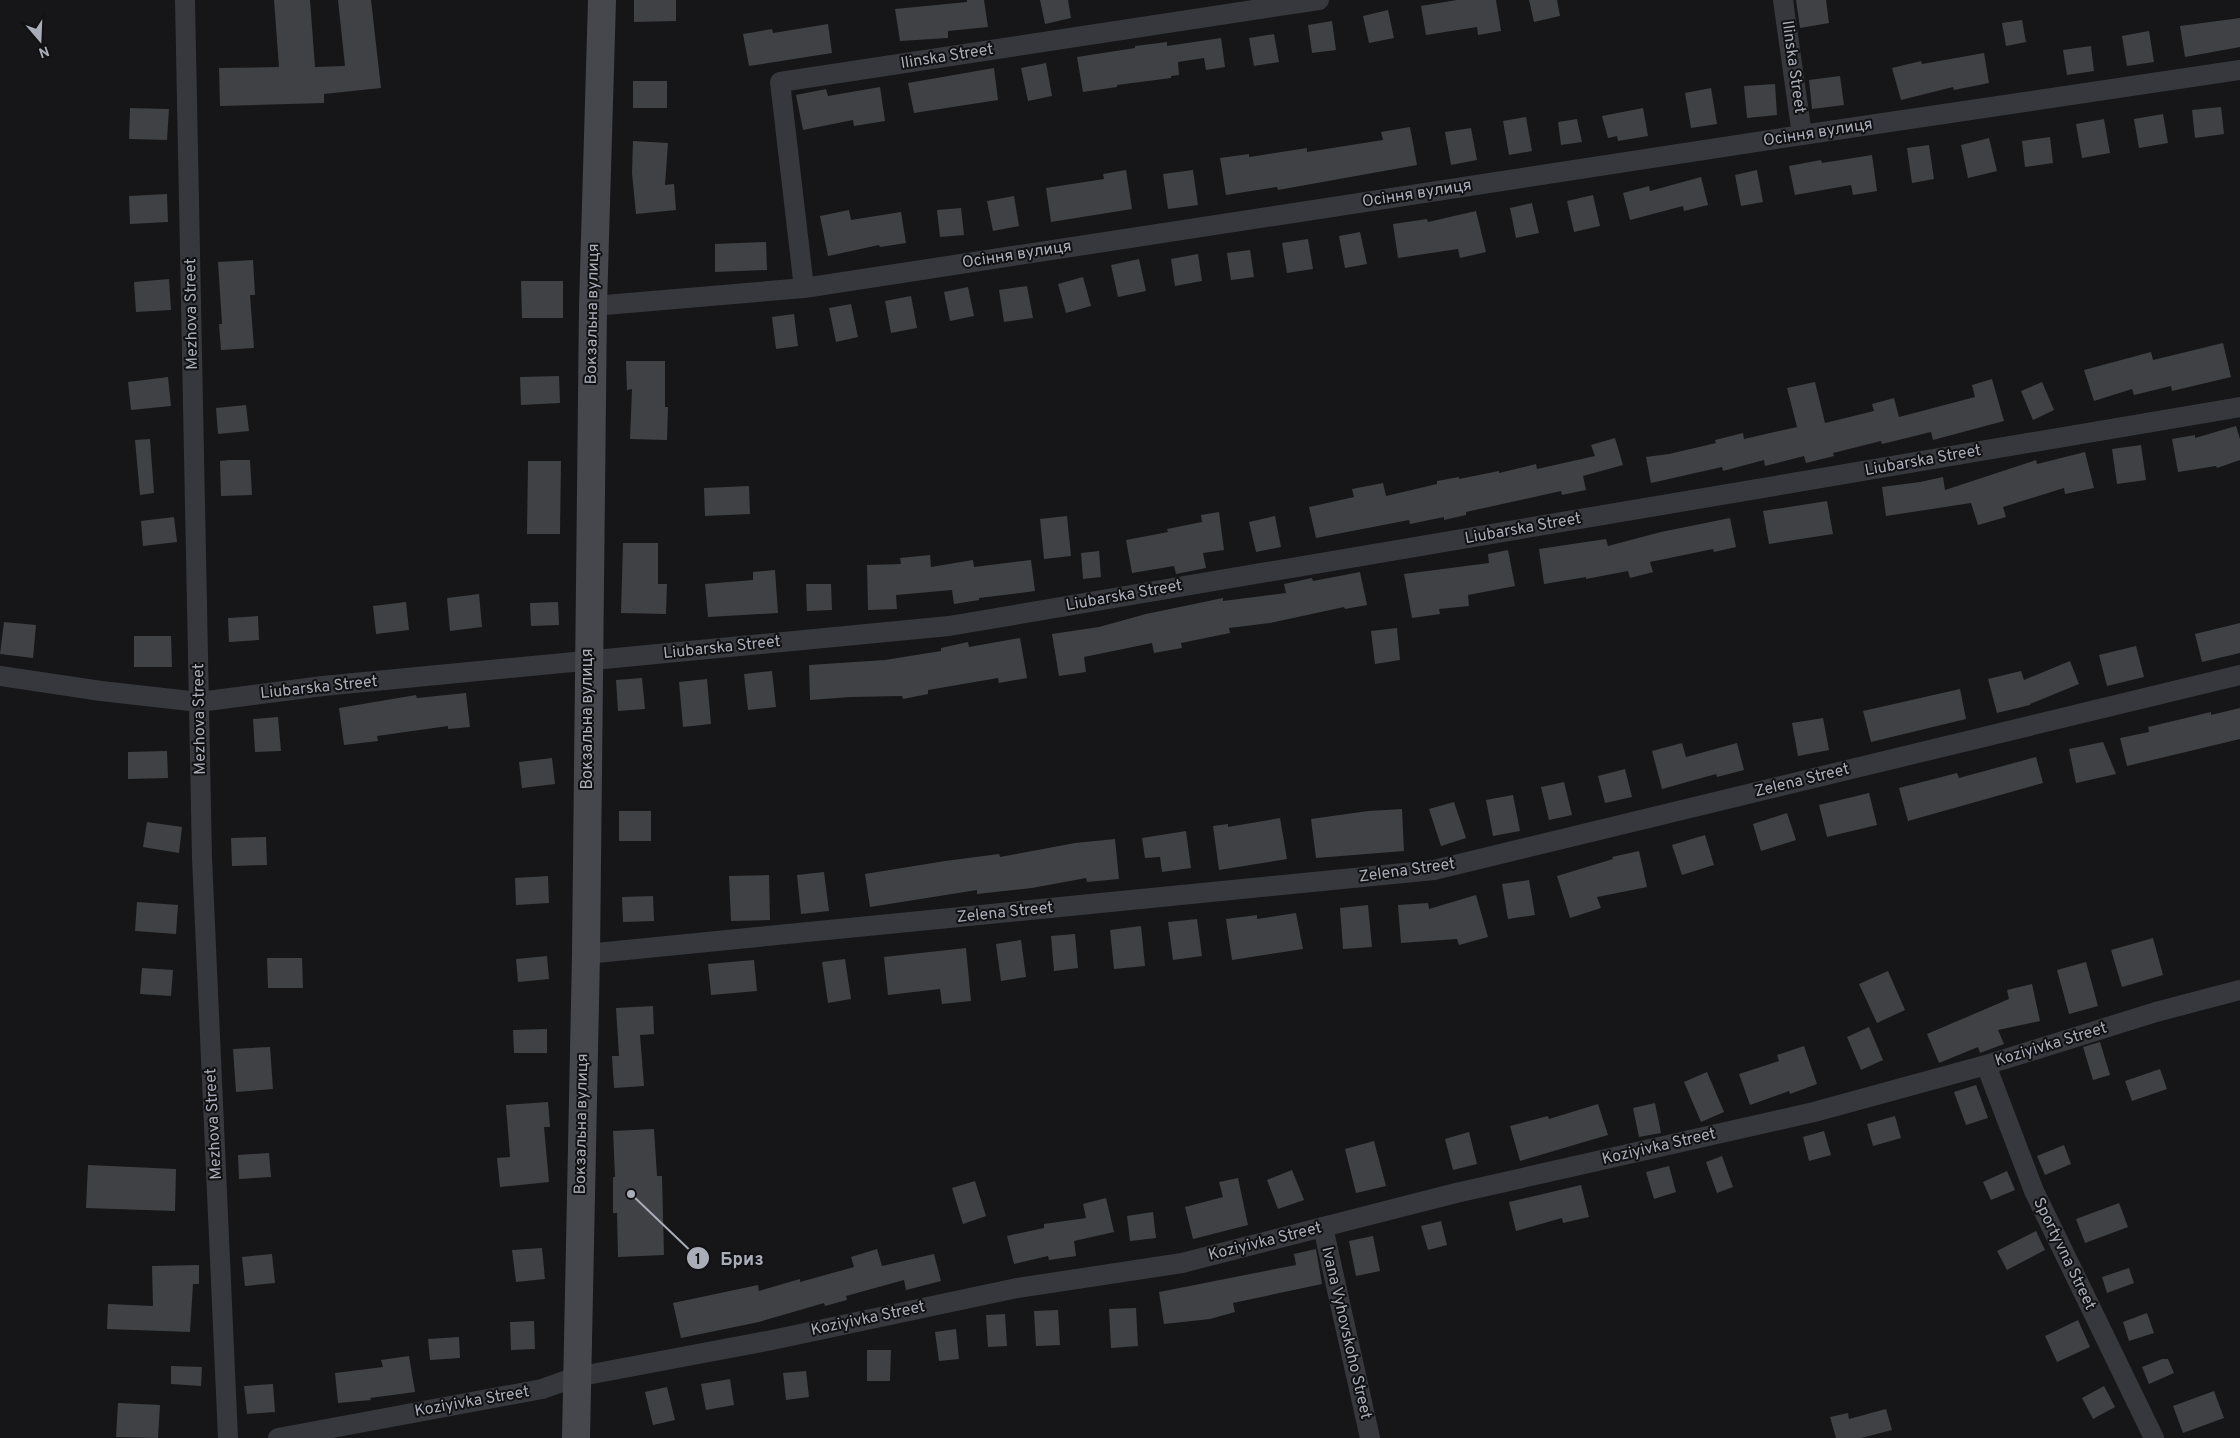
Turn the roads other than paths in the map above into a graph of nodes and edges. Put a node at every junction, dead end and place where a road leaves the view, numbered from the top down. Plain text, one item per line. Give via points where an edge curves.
1 (185, 0) edge
2 (602, 0) edge
3 (1319, 0) edge
4 (1783, 0) edge
5 (2240, 70) edge
6 (1802, 135) junction
7 (804, 288) junction
8 (593, 306) junction
9 (2240, 407) edge
10 (588, 661) junction
11 (2240, 675) edge
12 (0, 676) edge
13 (199, 702) junction
14 (586, 954) junction
15 (2240, 990) edge
16 (1986, 1065) junction
17 (1323, 1227) junction
18 (576, 1377) junction
19 (228, 1438) edge
20 (278, 1438) edge
21 (576, 1438) edge
22 (1370, 1438) edge
23 (2154, 1438) edge

1 - 13 street, Mezhova Street
2 - 8 main road, Вокзальна вулиця
3 - 7 street, Ilinska Street via 780,82
4 - 6 street, Ilinska Street
5 - 6 street, Осіння вулиця
6 - 7 street, Осіння вулиця
7 - 8 street, Осіння вулиця
8 - 10 main road, Вокзальна вулиця
9 - 10 street, Liubarska Street via 949,626
10 - 13 street, Liubarska Street via 324,686
10 - 14 main road, Вокзальна вулиця
11 - 14 street, Zelena Street via 1434,870
12 - 13 street, Liubarska Street via 101,692
13 - 19 street, Mezhova Street via 202,858
14 - 18 main road, Вокзальна вулиця
15 - 16 street, Koziyivka Street via 2156,1012
16 - 17 street, Koziyivka Street via 1814,1112 1456,1193
16 - 23 street, Sportyvna Street via 2034,1191
17 - 18 street, Koziyivka Street via 1182,1263 1017,1288
17 - 22 street, Ivana Vyhovskoho Street
18 - 20 street, Koziyivka Street via 542,1390
18 - 21 main road, Вокзальна вулиця

